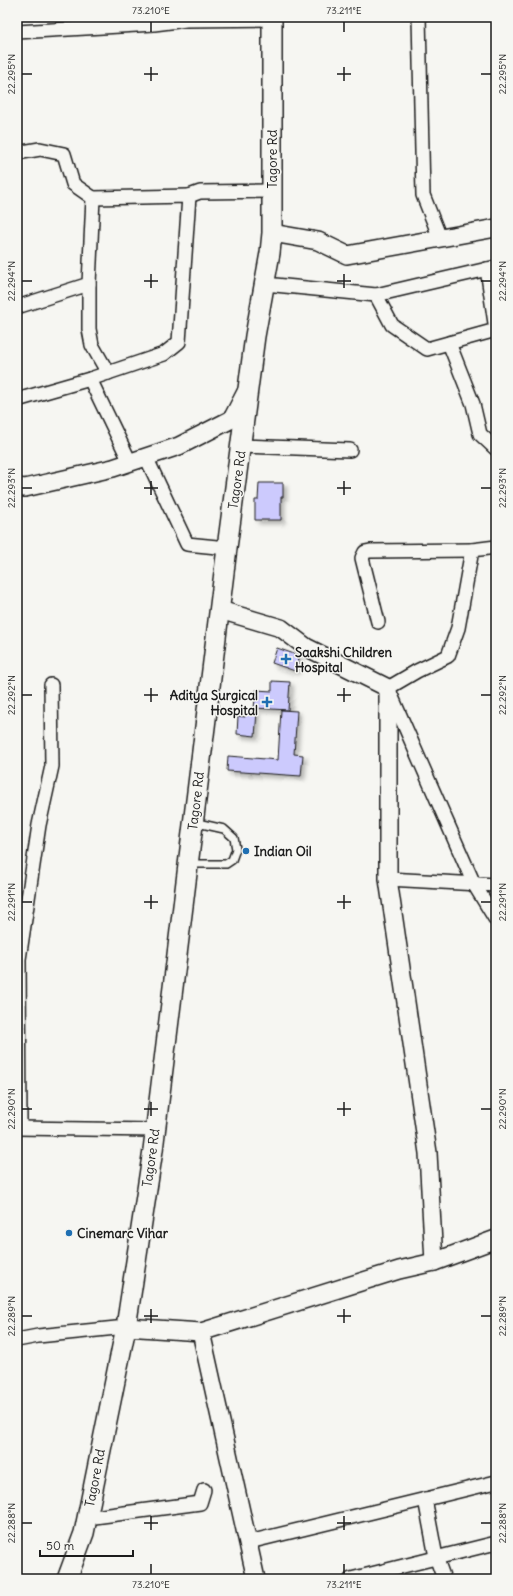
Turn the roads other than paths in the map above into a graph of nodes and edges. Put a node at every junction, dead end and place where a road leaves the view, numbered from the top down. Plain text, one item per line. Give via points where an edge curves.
1 (419, 17) edge
2 (272, 18) edge
3 (154, 20) edge
4 (17, 32) edge
5 (17, 153) edge
6 (272, 191) junction
7 (189, 196) junction
8 (94, 198) junction
9 (496, 228) edge
10 (272, 233) junction
11 (440, 238) junction
12 (492, 268) edge
13 (89, 284) junction
14 (265, 284) junction
15 (376, 295) junction
16 (17, 307) edge
17 (496, 330) edge
18 (449, 343) junction
19 (108, 373) junction
20 (90, 379) junction
21 (249, 386) junction
22 (17, 400) edge
23 (241, 446) junction
24 (496, 449) edge
25 (350, 450) dead end
26 (138, 460) junction
27 (17, 487) edge
28 (496, 547) edge
29 (227, 548) junction
30 (472, 550) junction
31 (220, 610) junction
32 (378, 622) dead end
33 (51, 685) dead end
34 (388, 688) junction
35 (193, 822) junction
36 (188, 864) junction
37 (388, 879) junction
38 (474, 884) junction
39 (496, 885) edge
40 (496, 920) edge
41 (18, 959) edge
42 (19, 1127) edge
43 (156, 1130) junction
44 (496, 1239) edge
45 (434, 1262) junction
46 (126, 1327) junction
47 (201, 1332) junction
48 (17, 1340) edge
49 (496, 1482) edge
50 (204, 1490) dead end
51 (425, 1499) junction
52 (87, 1518) junction
53 (249, 1542) junction
54 (496, 1542) edge
55 (436, 1557) junction
56 (67, 1579) edge
57 (256, 1579) edge
58 (351, 1579) edge
59 (444, 1579) edge

1 - 11 street via 423,195
2 - 3 street
2 - 6 main road, Tagore Rd
3 - 4 street
5 - 8 street via 40,149 64,154 73,184
6 - 7 street via 200,192
6 - 10 main road, Tagore Rd
7 - 8 street
7 - 19 street via 179,342 164,354
8 - 13 street
9 - 11 street
10 - 11 street via 318,241 347,255
10 - 14 main road, Tagore Rd
12 - 15 street
12 - 17 street
13 - 16 street
13 - 19 street via 89,329 92,345
14 - 15 street
14 - 21 main road, Tagore Rd
15 - 18 street via 392,325 427,349
17 - 18 street
18 - 24 street via 473,404 480,434
19 - 20 street
20 - 22 street
20 - 26 street
21 - 23 main road, Tagore Rd
21 - 26 street via 232,418 179,446
23 - 25 street
23 - 29 main road, Tagore Rd
26 - 27 street via 25,488
26 - 29 street via 187,544
28 - 30 street
29 - 31 main road, Tagore Rd
30 - 32 street via 366,552 362,558
30 - 34 street via 458,628 448,656
31 - 34 street via 281,628 306,647
31 - 35 main road, Tagore Rd
33 - 41 street via 52,766 39,825
34 - 37 street
34 - 38 street
35 - 36 main road, Tagore Rd
35 - 36 lane via 224,829 234,838 236,849 232,860 226,864
36 - 43 main road, Tagore Rd
37 - 38 street
37 - 45 street via 428,1152
38 - 39 street
38 - 40 street
41 - 42 street
42 - 43 street
43 - 46 main road, Tagore Rd
44 - 45 street
45 - 47 street via 399,1270
46 - 47 street
46 - 48 street
46 - 52 main road, Tagore Rd
47 - 53 street
49 - 51 street
50 - 52 street via 200,1503
51 - 53 street
51 - 55 street
52 - 56 main road, Tagore Rd
53 - 57 street
54 - 55 street
55 - 58 street
55 - 59 street

